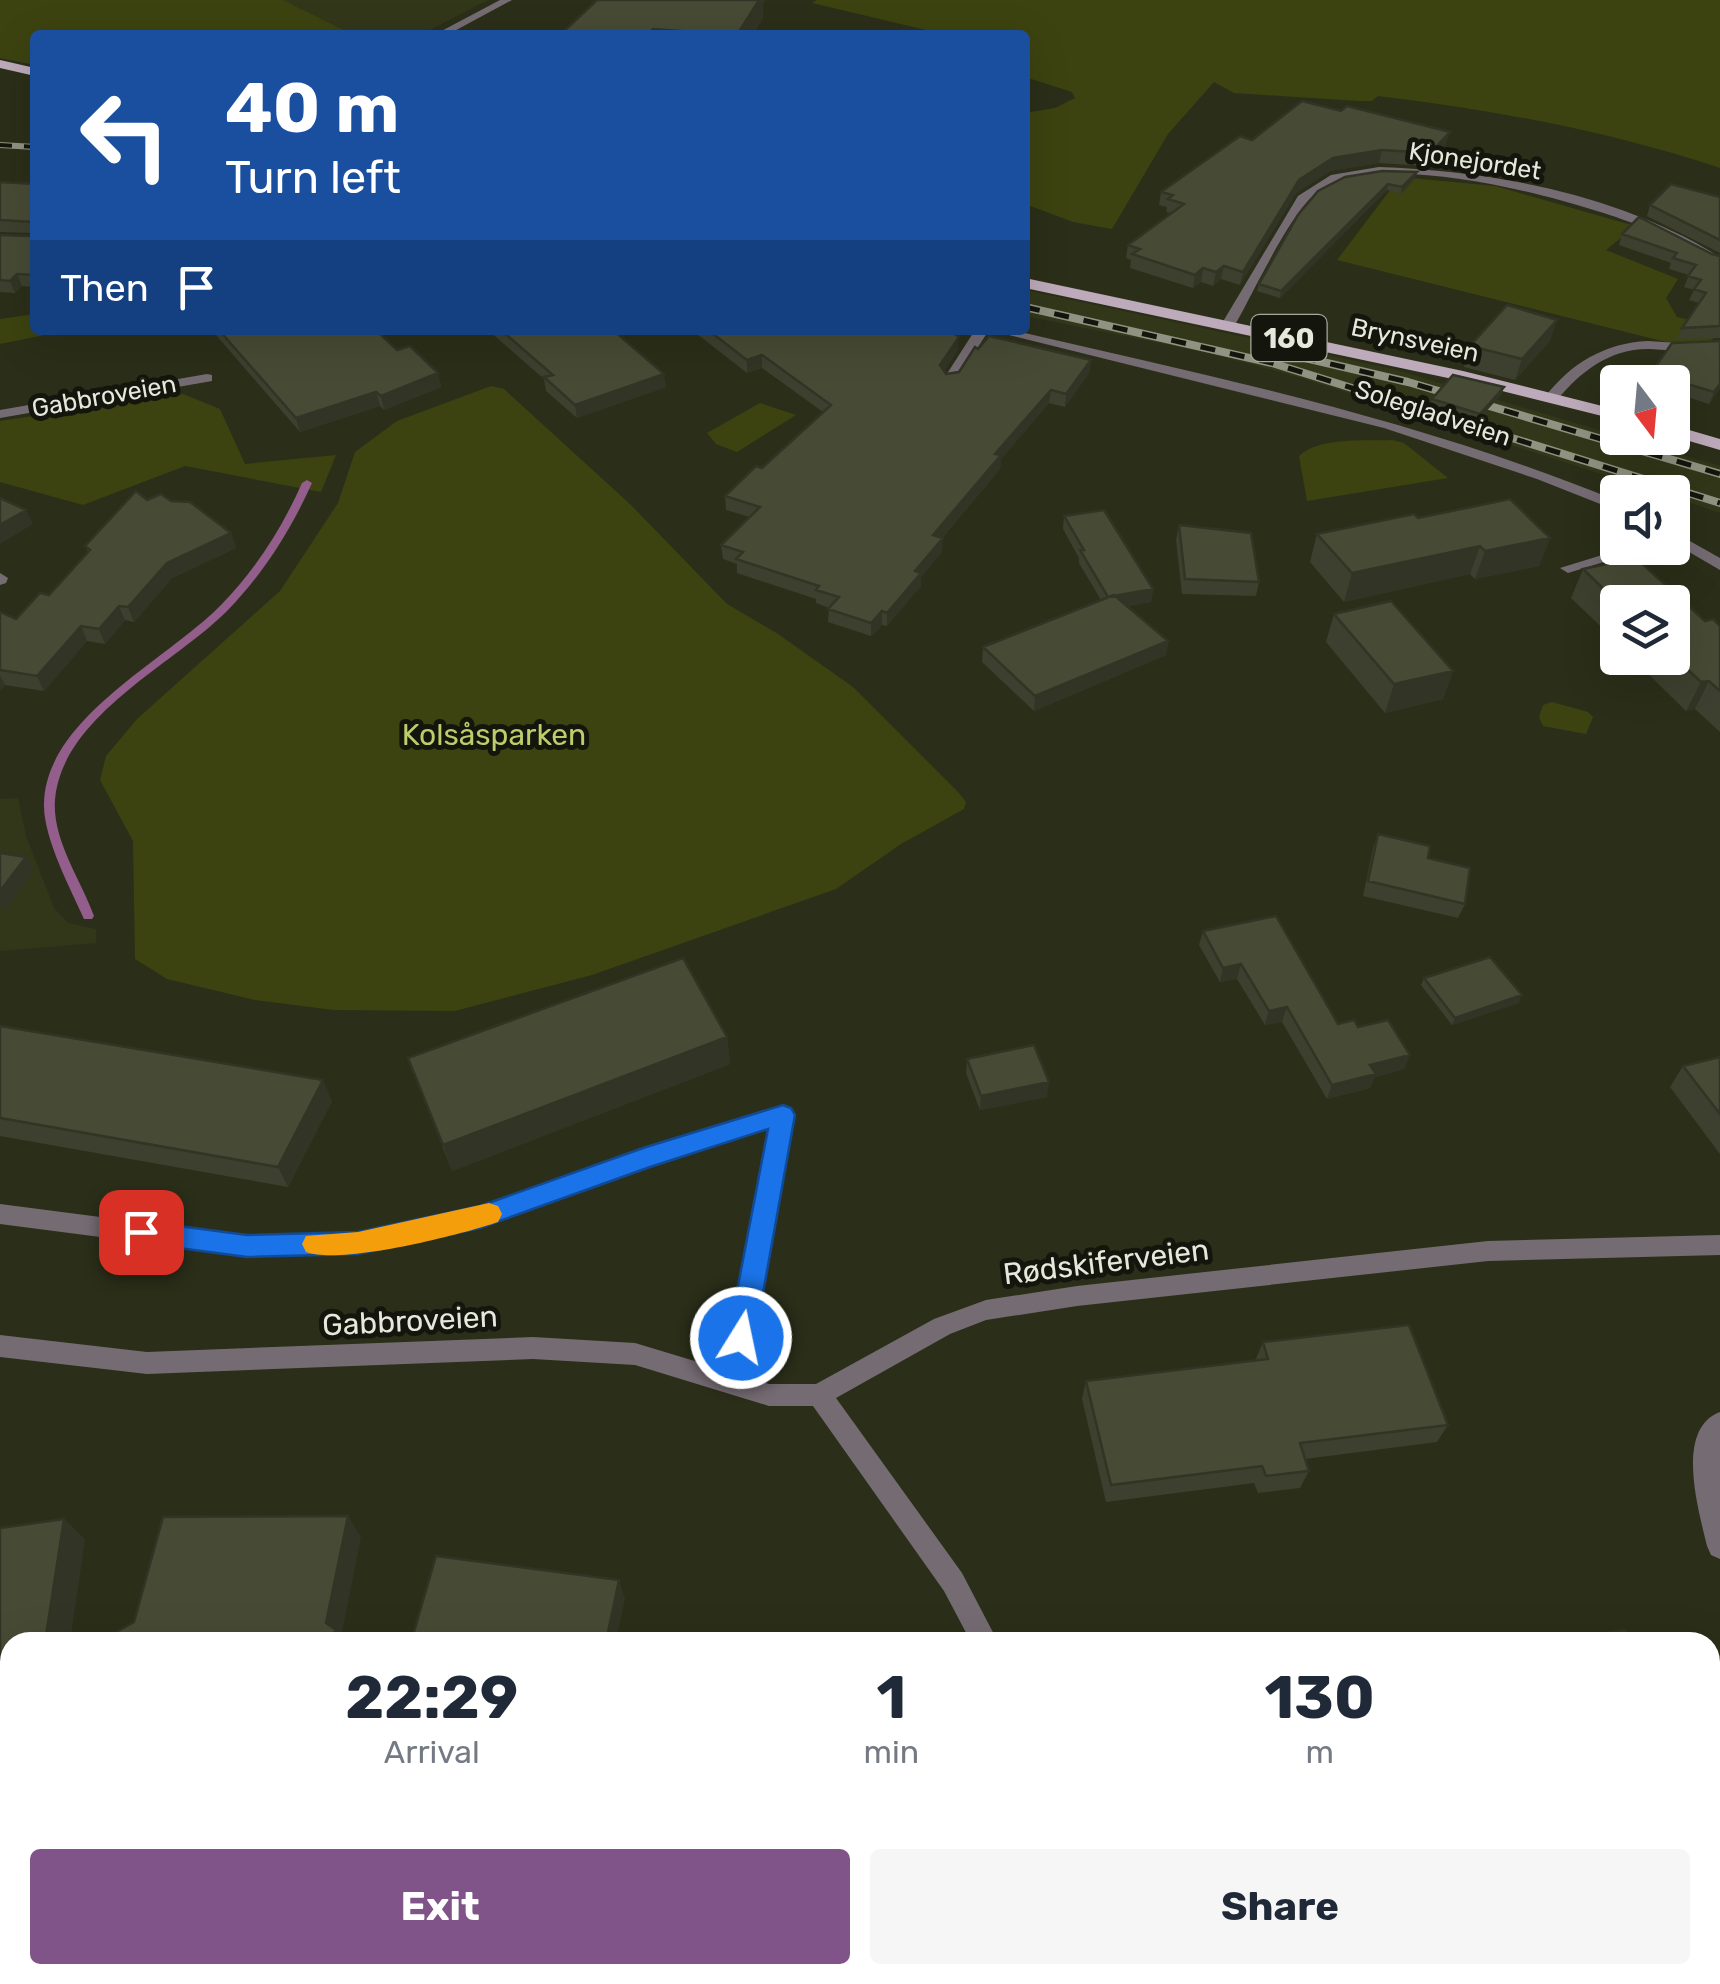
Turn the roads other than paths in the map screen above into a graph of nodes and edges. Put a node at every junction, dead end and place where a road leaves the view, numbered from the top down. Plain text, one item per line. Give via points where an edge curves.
1 (507, 0) edge
2 (449, 30) edge
3 (0, 64) edge
4 (30, 71) edge
5 (1720, 262) edge
6 (1030, 284) edge
7 (1228, 325) junction
8 (979, 335) edge
9 (1017, 335) edge
10 (1720, 345) edge
11 (207, 378) dead end
12 (950, 380) edge
13 (1552, 397) junction
14 (1600, 409) edge
15 (0, 414) edge
16 (1690, 435) edge
17 (1720, 444) edge
18 (1600, 500) edge
19 (1690, 546) edge
20 (1600, 559) edge
21 (1720, 564) edge
22 (1568, 568) dead end
23 (0, 1214) edge
24 (1720, 1244) edge
25 (0, 1346) edge
26 (713, 1380) junction
27 (819, 1394) junction
28 (1720, 1422) edge
29 (1720, 1546) edge
30 (979, 1632) edge

1 - 2 street
3 - 4 main road
5 - 7 street, Kjonejordet via 1676,234 1541,193 1422,173 1353,173 1311,190 1298,204
6 - 7 main road, Brynsveien / 160
7 - 13 main road, Brynsveien / 160
8 - 12 street
9 - 18 street, Solegladveien via 1330,407 1510,463
10 - 13 street via 1620,346
11 - 15 street, Gabbroveien
13 - 14 main road, Brynsveien / 160
16 - 17 main road
19 - 21 street
20 - 22 street
23 - 26 street via 247,1246 358,1243 480,1217 783,1115 741,1338
24 - 27 street, Rødskiferveien via 1488,1252 986,1310 942,1326
25 - 26 street, Gabbroveien via 147,1363 533,1348 636,1354
26 - 27 street, Gabbroveien via 769,1395
27 - 30 street via 953,1582
28 - 29 street via 1704,1474

